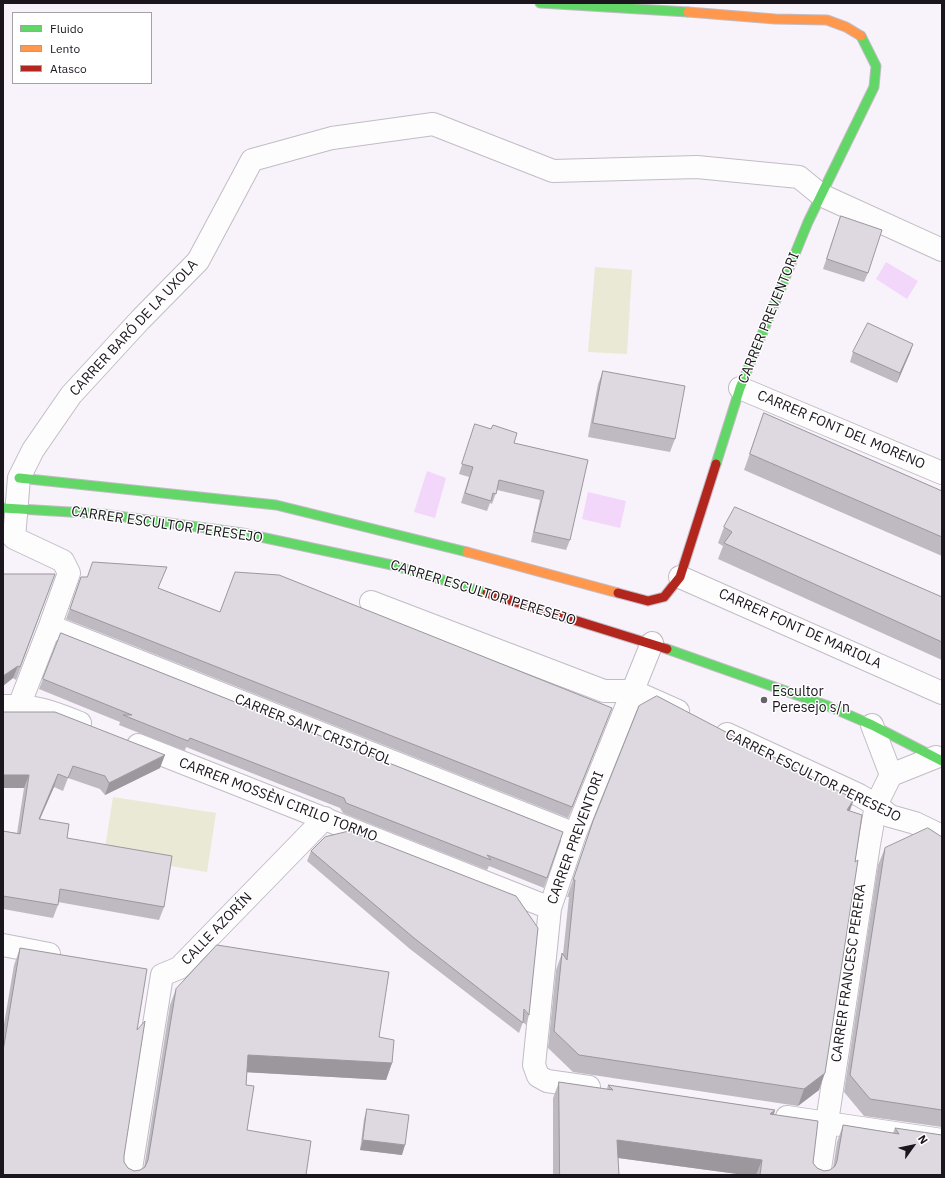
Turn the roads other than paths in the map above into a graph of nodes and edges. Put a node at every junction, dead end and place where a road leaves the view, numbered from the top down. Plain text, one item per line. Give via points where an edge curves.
1 (540, 3) edge
2 (821, 195) junction
3 (942, 250) edge
4 (740, 388) junction
5 (942, 473) edge
6 (20, 478) junction
7 (10, 508) edge
8 (680, 577) junction
9 (371, 602) dead end
10 (50, 626) junction
11 (652, 643) junction
12 (633, 691) junction
13 (942, 693) edge
14 (11, 706) edge
15 (872, 725) junction
16 (98, 730) edge
17 (120, 738) edge
18 (939, 759) edge
19 (891, 775) junction
20 (876, 805) junction
21 (325, 818) junction
22 (575, 834) junction
23 (942, 836) edge
24 (550, 908) junction
25 (3, 945) edge
26 (71, 958) edge
27 (139, 971) edge
28 (162, 975) junction
29 (609, 1090) edge
30 (765, 1113) edge
31 (827, 1123) junction
32 (942, 1140) edge
33 (130, 1175) edge
34 (819, 1175) edge

1 - 2 street, CARRER PREVENTORI via 775,19 827,20 846,26 861,36 876,66 874,87
2 - 3 street, CARRER BARÓ DE LA UXOLA
2 - 4 street, CARRER PREVENTORI
2 - 6 street, CARRER BARÓ DE LA UXOLA via 799,177 697,167 553,171 433,124 332,138 252,160 198,261 72,395 33,450
4 - 5 street, CARRER FONT DEL MORENO
4 - 8 street, CARRER PREVENTORI
6 - 7 street, CARRER BARÓ DE LA UXOLA
6 - 8 street, CARRER ESCULTOR PERESEJO via 276,505 474,554 648,601 664,596
7 - 10 street, CARRER BARÓ DE LA UXOLA via 14,538 63,561 69,573
7 - 11 street, CARRER ESCULTOR PERESEJO via 103,514 242,533 309,547 392,565
8 - 13 street, CARRER FONT DE MARIOLA
9 - 12 street, CARRER ESCULTOR PERESEJO via 604,691
10 - 14 street
10 - 22 street, CARRER SANT CRISTÒFOL
11 - 12 street, CARRER PREVENTORI
11 - 15 street, CARRER ESCULTOR PERESEJO via 828,706
12 - 20 street, CARRER ESCULTOR PERESEJO
12 - 22 street, CARRER PREVENTORI
14 - 16 street via 47,710
15 - 18 street, CARRER ESCULTOR PERESEJO
15 - 19 street
17 - 21 street, CARRER MOSSÈN CIRILO TORMO
18 - 19 street
19 - 20 street, CARRER FRANCESC PERERA
20 - 23 street, CARRER ESCULTOR PERESEJO via 890,816 915,823
20 - 31 street, CARRER FRANCESC PERERA
21 - 24 street, CARRER MOSSÈN CIRILO TORMO
21 - 28 street, CALLE AZORÍN via 179,968
22 - 24 street, CARRER PREVENTORI
24 - 29 street, CARRER PREVENTORI via 534,1065 538,1076 547,1080
25 - 26 street
27 - 28 street
28 - 33 street
30 - 31 street
31 - 32 street
31 - 34 street, CARRER FRANCESC PERERA

